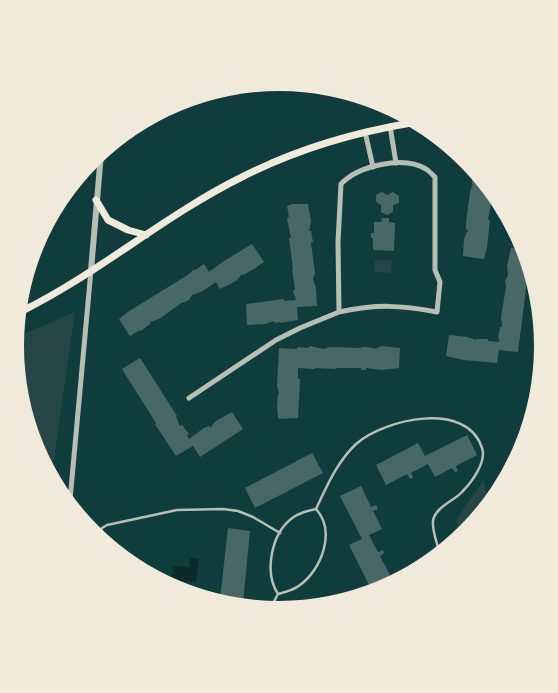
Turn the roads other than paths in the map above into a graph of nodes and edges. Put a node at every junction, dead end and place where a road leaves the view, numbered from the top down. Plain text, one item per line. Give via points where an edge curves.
1 (405, 124) edge
2 (390, 126) junction
3 (365, 132) junction
4 (396, 163) junction
5 (100, 165) edge
6 (373, 167) junction
7 (96, 200) junction
8 (146, 235) junction
9 (91, 270) junction
10 (27, 309) edge
11 (340, 312) junction
12 (189, 398) dead end
13 (71, 494) edge
14 (316, 509) junction
15 (102, 529) edge
16 (280, 533) junction
17 (438, 546) edge
18 (278, 594) junction
19 (274, 602) edge

1 - 2 main road
2 - 3 main road
2 - 4 street
3 - 6 street
3 - 8 main road via 311,147 241,177
4 - 6 street
4 - 11 street via 425,169 435,177 435,270 440,282 437,312 366,306
5 - 7 street
6 - 11 street via 348,176 341,184 338,242
7 - 8 main road via 108,220
7 - 9 street
8 - 9 main road
9 - 10 main road
9 - 13 street
11 - 12 street via 276,340
14 - 16 lane via 304,511 290,520
14 - 17 lane via 345,455 368,434 410,420 428,418 458,423 472,431 483,450 482,461 462,492 437,512 433,521
14 - 18 lane via 323,516 326,530 322,555 309,577 299,586
15 - 16 lane via 107,525 177,510 223,509 253,516
16 - 18 lane via 273,549 270,574
18 - 19 lane

